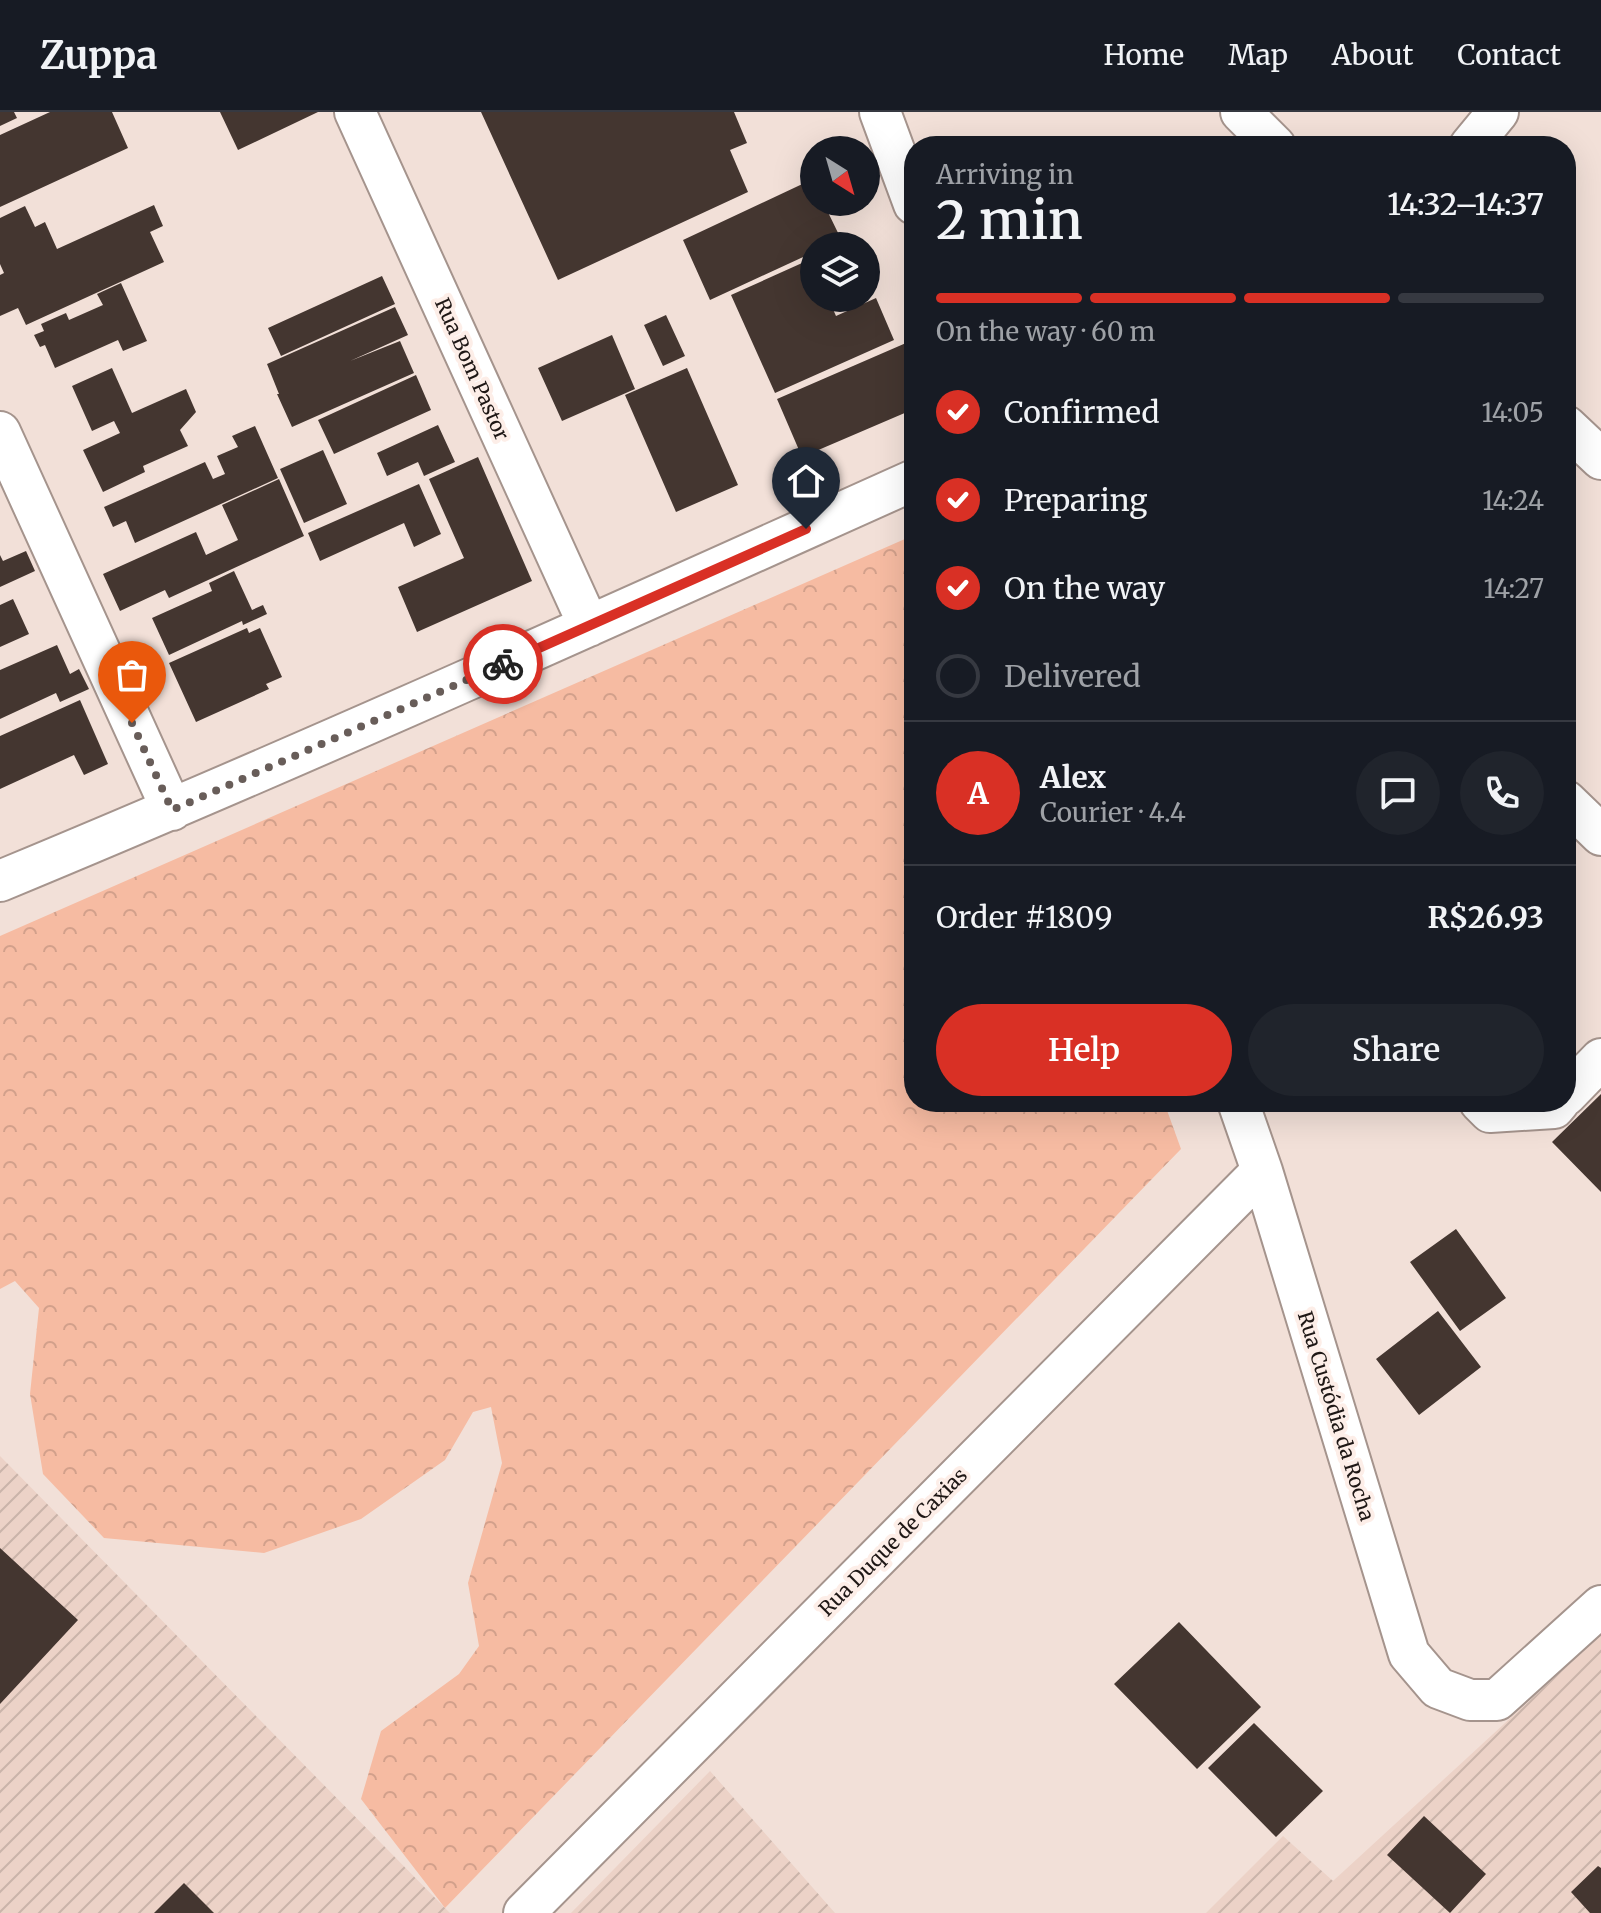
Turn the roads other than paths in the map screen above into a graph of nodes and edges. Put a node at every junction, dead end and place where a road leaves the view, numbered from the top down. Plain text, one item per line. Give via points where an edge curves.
1 (355, 112) edge
2 (880, 112) edge
3 (1241, 112) edge
4 (1498, 112) edge
5 (1265, 136) edge
6 (1478, 136) edge
7 (904, 164) edge
8 (0, 432) edge
9 (1576, 435) edge
10 (1601, 459) edge
11 (904, 484) edge
12 (589, 626) junction
13 (172, 810) junction
14 (1576, 811) edge
15 (1601, 835) edge
16 (0, 881) edge
17 (1601, 1059) edge
18 (1576, 1085) edge
19 (1241, 1112) edge
20 (1262, 1171) junction
21 (1601, 1606) edge
22 (524, 1913) edge

1 - 12 street, Rua Bom Pastor
2 - 7 street
3 - 5 street
4 - 6 street
8 - 13 street
9 - 10 street
11 - 12 street
12 - 13 street
13 - 16 street
14 - 15 street
17 - 18 street
19 - 20 street, Rua Custódia da Rocha
20 - 21 street, Rua Custódia da Rocha via 1409,1654 1438,1688 1470,1700 1497,1700
20 - 22 street, Rua Duque de Caxias

